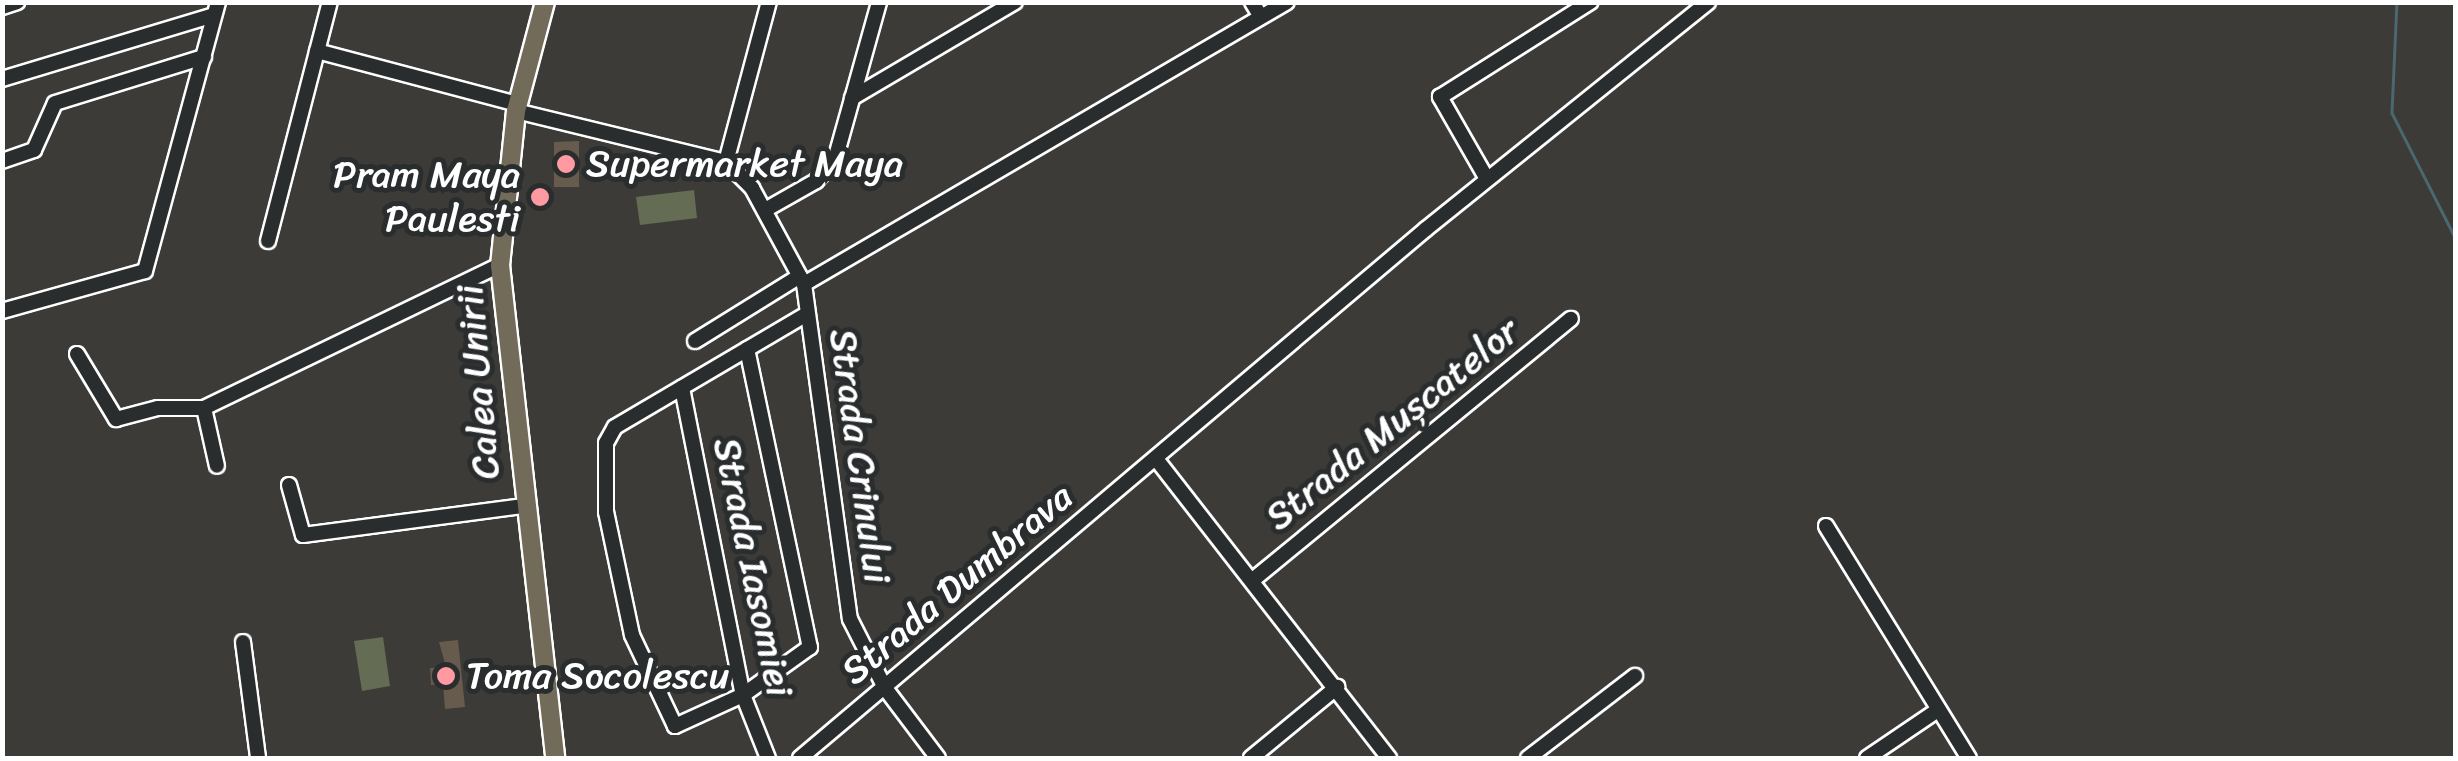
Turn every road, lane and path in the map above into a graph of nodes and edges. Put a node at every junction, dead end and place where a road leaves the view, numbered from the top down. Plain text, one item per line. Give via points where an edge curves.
1 (17, 2) edge
2 (330, 2) edge
3 (545, 2) edge
4 (769, 2) edge
5 (879, 2) edge
6 (1015, 2) edge
7 (1252, 2) edge
8 (1287, 2) edge
9 (1590, 2) edge
10 (1708, 2) edge
11 (2, 7) edge
12 (216, 9) edge
13 (1261, 17) junction
14 (317, 51) junction
15 (204, 56) junction
16 (2, 79) edge
17 (852, 98) junction
18 (516, 107) junction
19 (2, 161) edge
20 (726, 162) junction
21 (1487, 179) junction
22 (765, 210) junction
23 (268, 241) dead end
24 (500, 264) junction
25 (802, 280) junction
26 (2, 311) edge
27 (808, 314) junction
28 (1570, 319) dead end
29 (695, 341) dead end
30 (747, 350) junction
31 (77, 354) dead end
32 (682, 388) junction
33 (204, 408) junction
34 (1157, 460) junction
35 (216, 466) dead end
36 (289, 486) dead end
37 (522, 506) junction
38 (1826, 526) dead end
39 (1254, 579) junction
40 (243, 642) dead end
41 (1635, 676) dead end
42 (1337, 687) junction
43 (885, 688) junction
44 (743, 696) junction
45 (1938, 710) junction
46 (258, 758) edge
47 (556, 758) edge
48 (768, 758) edge
49 (800, 758) edge
50 (938, 758) edge
51 (1251, 758) edge
52 (1388, 758) edge
53 (1528, 758) edge
54 (1867, 758) edge
55 (1969, 758) edge

1 - 11 street
2 - 14 street
3 - 18 main road, Calea Unirii
4 - 20 street
5 - 17 street
6 - 17 street
7 - 13 street
8 - 13 street
9 - 21 street via 1440,97
10 - 21 street, Strada Dumbrava
12 - 15 street
12 - 16 street
13 - 25 street
14 - 18 street
14 - 23 street
15 - 19 street via 55,102 34,150
15 - 26 street via 145,271
17 - 22 street via 826,174
18 - 20 street
18 - 24 main road, Calea Unirii
20 - 22 street
21 - 34 street, Strada Dumbrava
22 - 25 street
24 - 33 street
24 - 37 main road, Calea Unirii
25 - 27 street, Strada Crinului
25 - 29 street
27 - 30 street
27 - 43 street, Strada Crinului via 850,619
28 - 39 street, Strada Mușcatelor
30 - 32 street
30 - 44 street via 810,647
31 - 33 street via 116,419 158,408
32 - 44 street, Strada Iasomiei
32 - 44 street via 609,435 606,512 632,635 667,721 682,726
33 - 35 street
34 - 39 street, Strada Mușcatelor
34 - 43 street, Strada Dumbrava
36 - 37 street via 303,535
37 - 47 main road, Calea Unirii
38 - 45 street
39 - 42 street, Strada Mușcatelor
40 - 46 street
41 - 53 street
42 - 51 street
42 - 52 street, Strada Mușcatelor
43 - 49 street, Strada Dumbrava
43 - 50 street, Strada Crinului
44 - 48 street, Strada Iasomiei
45 - 54 street
45 - 55 street

